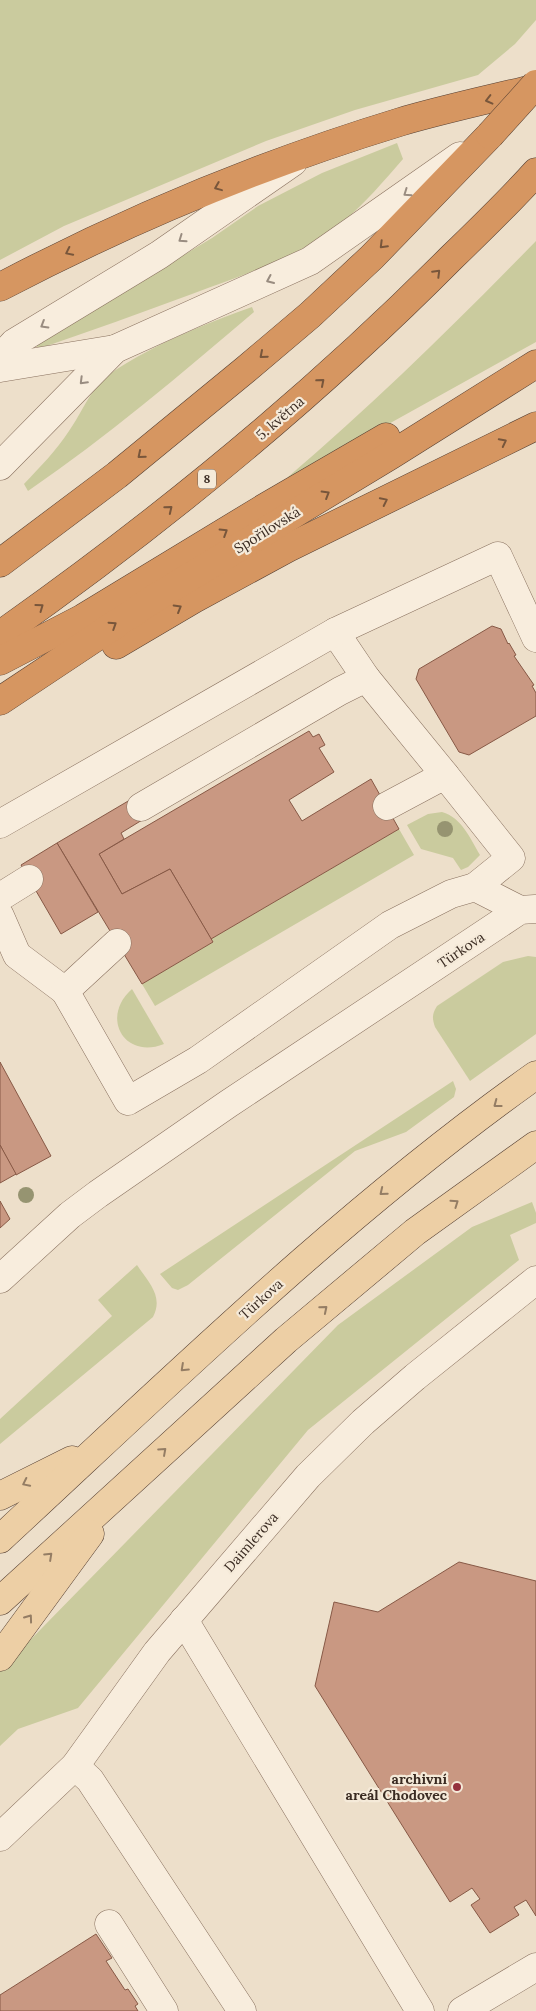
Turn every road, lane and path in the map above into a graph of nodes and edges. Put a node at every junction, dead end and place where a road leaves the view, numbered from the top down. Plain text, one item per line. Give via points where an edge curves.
1 (536, 86) edge
2 (490, 135) junction
3 (308, 152) junction
4 (536, 172) edge
5 (0, 287) edge
6 (115, 349) junction
7 (0, 358) edge
8 (534, 365) edge
9 (0, 368) edge
10 (536, 426) edge
11 (0, 466) edge
12 (0, 563) edge
13 (335, 632) junction
14 (0, 636) edge
15 (536, 638) edge
16 (0, 661) edge
17 (366, 678) junction
18 (0, 700) edge
19 (0, 712) edge
20 (445, 775) junction
21 (387, 806) dead end
22 (141, 807) dead end
23 (0, 824) edge
24 (29, 880) dead end
25 (475, 887) junction
26 (0, 897) edge
27 (528, 910) edge
28 (0, 916) edge
29 (117, 943) dead end
30 (66, 991) junction
31 (536, 1075) edge
32 (536, 1146) edge
33 (0, 1279) edge
34 (536, 1280) edge
35 (101, 1446) junction
36 (126, 1484) junction
37 (0, 1496) edge
38 (0, 1540) edge
39 (0, 1601) edge
40 (184, 1620) junction
41 (0, 1657) edge
42 (75, 1766) junction
43 (0, 1837) edge
44 (109, 1924) dead end
45 (536, 1966) edge
46 (164, 2011) edge
47 (242, 2011) edge
48 (420, 2011) edge
49 (462, 2011) edge

1 - 2 highway, bridge
1 -> 3 highway via 402,122
2 -> 6 street via 310,262
2 -> 12 highway via 372,257 302,321 117,475
3 -> 5 highway via 140,219
3 -> 7 street via 159,255 14,342
14 -> 4 highway, 5. května / 8 via 155,520 289,410 403,307
6 - 9 street
6 -> 11 street
16 -> 8 highway via 83,618 360,451
18 -> 8 highway, Spořilovská via 155,598
19 -> 10 highway via 280,553
13 - 15 street via 498,556
13 - 17 street
13 - 23 street
17 - 20 street
17 - 22 street
20 - 21 street
20 - 25 street via 511,858
24 - 26 street
25 - 27 street
25 - 30 street via 450,894 390,925 198,1060 128,1101
27 - 33 street, Türkova via 236,1099 98,1194
28 - 30 street via 17,955
29 - 30 street
31 -> 35 main road, Türkova via 368,1204
36 -> 32 main road via 286,1340 415,1232
34 - 40 street, Daimlerova via 415,1377 342,1443 308,1476
35 -> 37 main road
35 - 38 main road, Türkova
39 -> 36 main road
41 -> 36 main road
40 - 42 street, Daimlerova
40 - 48 street
42 - 43 street, Daimlerova
42 - 47 street via 90,1780
44 - 46 street
45 - 49 street

